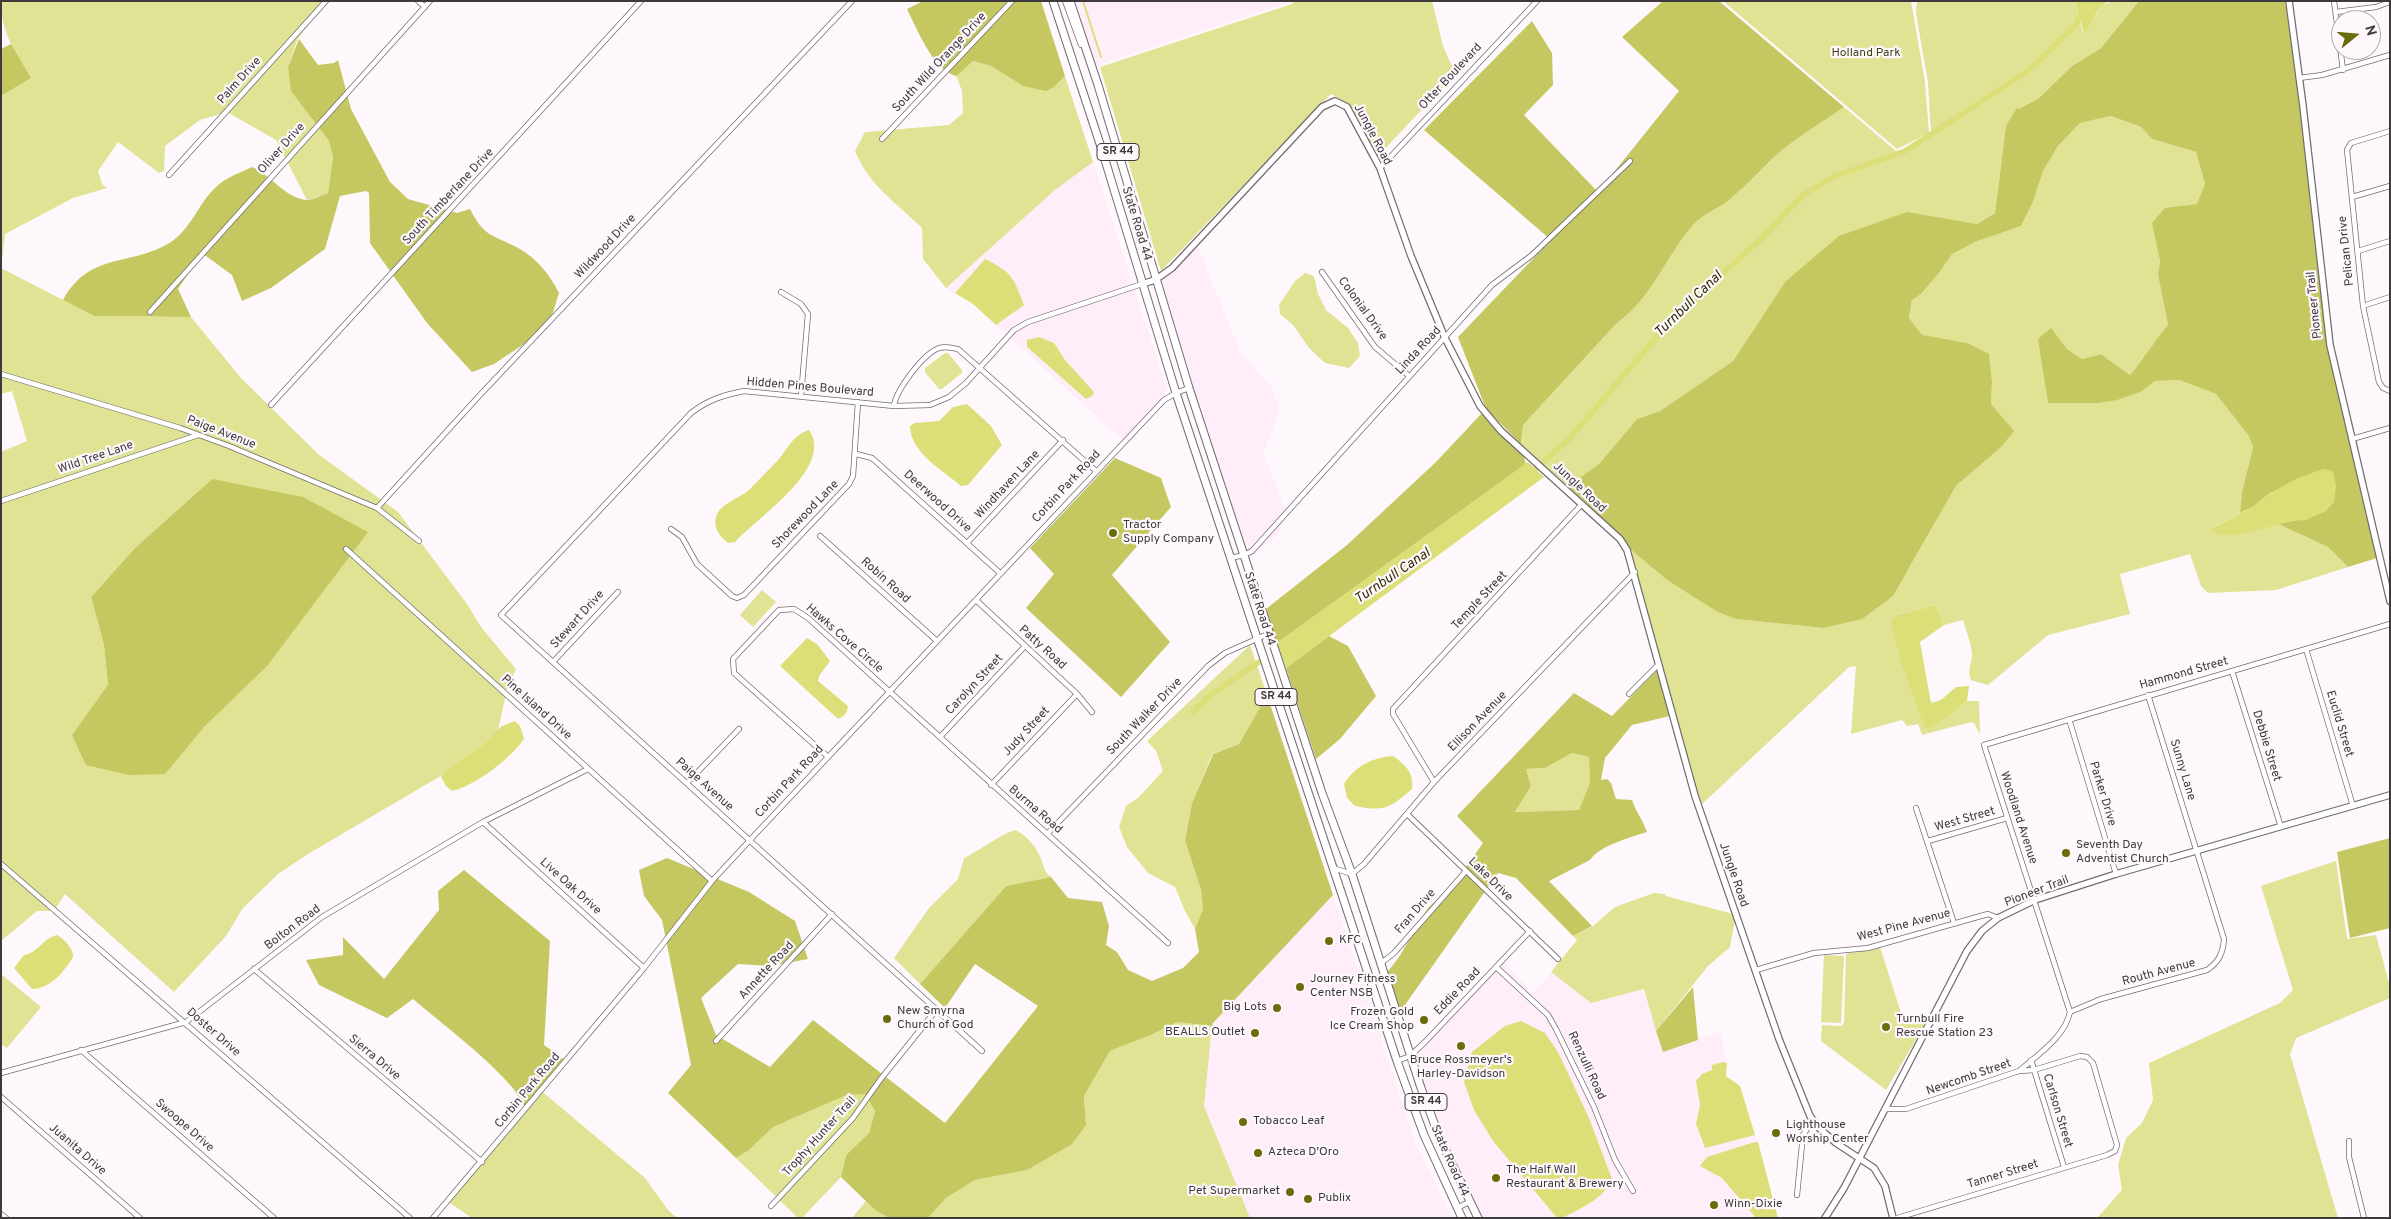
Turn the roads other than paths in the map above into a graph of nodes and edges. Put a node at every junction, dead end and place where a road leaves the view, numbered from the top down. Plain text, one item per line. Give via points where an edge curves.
1 (326, 1) edge
2 (418, 1) edge
3 (430, 1) edge
4 (641, 1) edge
5 (852, 1) edge
6 (1012, 1) edge
7 (1053, 1) edge
8 (1065, 1) edge
9 (1070, 1) edge
10 (1536, 1) edge
11 (2289, 1) edge
12 (2390, 2) edge
13 (424, 8) junction
14 (2352, 10) edge
15 (2390, 55) edge
16 (2342, 60) edge
17 (2343, 70) junction
18 (2299, 78) junction
19 (1096, 80) junction
20 (2390, 131) edge
21 (882, 139) dead end
22 (1630, 161) dead end
23 (1380, 168) junction
24 (169, 175) dead end
25 (2390, 186) edge
26 (2352, 197) junction
27 (2390, 242) edge
28 (2358, 251) junction
29 (1322, 272) dead end
30 (1155, 280) junction
31 (1142, 284) junction
32 (781, 292) dead end
33 (2390, 298) edge
34 (2363, 306) junction
35 (150, 312) dead end
36 (1445, 338) junction
37 (981, 367) junction
38 (1, 374) edge
39 (1409, 376) junction
40 (1189, 388) junction
41 (2390, 391) edge
42 (1176, 393) junction
43 (801, 396) junction
44 (858, 402) junction
45 (271, 405) dead end
46 (894, 406) junction
47 (2390, 428) edge
48 (198, 435) junction
49 (2352, 439) junction
50 (1063, 440) junction
51 (856, 454) junction
52 (1096, 471) junction
53 (1, 501) edge
54 (1582, 504) junction
55 (377, 508) junction
56 (671, 529) dead end
57 (820, 536) dead end
58 (419, 541) dead end
59 (967, 543) junction
60 (346, 549) dead end
61 (1244, 555) junction
62 (1230, 558) junction
63 (1635, 572) junction
64 (1000, 573) junction
65 (618, 592) dead end
66 (976, 600) junction
67 (2390, 601) edge
68 (501, 615) joint
69 (2390, 624) edge
70 (1270, 633) junction
71 (1257, 640) junction
72 (937, 642) junction
73 (1025, 646) junction
74 (2306, 649) junction
75 (553, 662) junction
76 (1659, 664) junction
77 (2232, 671) junction
78 (890, 691) junction
79 (1077, 694) junction
80 (1629, 694) dead end
81 (2148, 695) junction
82 (1092, 712) dead end
83 (2069, 719) junction
84 (739, 729) dead end
85 (940, 737) junction
86 (1984, 745) joint
87 (827, 756) junction
88 (588, 769) junction
89 (1434, 782) junction
90 (687, 783) junction
91 (991, 785) junction
92 (1322, 793) junction
93 (2390, 795) edge
94 (1310, 798) junction
95 (2353, 806) junction
96 (1916, 808) dead end
97 (1408, 815) junction
98 (2007, 818) junction
99 (483, 822) junction
100 (2280, 827) junction
101 (1048, 833) junction
102 (750, 840) junction
103 (1928, 841) junction
104 (2196, 851) junction
105 (1, 864) edge
106 (1333, 868) junction
107 (1466, 871) junction
108 (1352, 874) junction
109 (2116, 874) junction
110 (712, 881) junction
111 (2035, 900) junction
112 (832, 914) junction
113 (1998, 918) junction
114 (1954, 923) junction
115 (1530, 931) junction
116 (1168, 943) dead end
117 (1558, 959) dead end
118 (1379, 964) junction
119 (1496, 967) junction
120 (644, 968) junction
121 (254, 969) junction
122 (1756, 970) junction
123 (937, 1009) junction
124 (2070, 1012) junction
125 (186, 1022) junction
126 (716, 1041) dead end
127 (81, 1050) junction
128 (982, 1051) dead end
129 (1410, 1056) junction
130 (2032, 1060) junction
131 (1397, 1061) junction
132 (2034, 1070) junction
133 (2019, 1071) junction
134 (1, 1073) edge
135 (1, 1097) edge
136 (1886, 1109) junction
137 (1813, 1120) junction
138 (2349, 1141) dead end
139 (2115, 1151) joint
140 (1860, 1158) junction
141 (482, 1162) junction
142 (2064, 1167) junction
143 (1634, 1191) dead end
144 (1796, 1194) dead end
145 (1469, 1202) junction
146 (771, 1206) dead end
147 (1457, 1208) junction
148 (1, 1214) edge
149 (6, 1218) edge
150 (140, 1218) edge
151 (274, 1218) edge
152 (410, 1218) edge
153 (433, 1218) edge
154 (1462, 1218) edge
155 (1478, 1218) edge
156 (1825, 1218) edge
157 (1895, 1218) edge
158 (2364, 1218) edge

1 - 24 street, Palm Drive
2 - 13 street
3 - 13 street, Oliver Drive
4 - 45 street, South Timberlane Drive
5 - 55 street, Wildwood Drive
6 - 21 street, South Wild Orange Drive
7 - 31 main road, State Road 44 / SR 44
8 - 19 street
9 - 19 main road, State Road 44 / SR 44
10 - 23 street, Otter Boulevard
11 - 18 street, Pioneer Trail
12 - 14 street
13 - 35 street, Oliver Drive
15 - 17 street
16 - 17 street
17 - 18 street
18 - 49 street, Pioneer Trail via 2330,345
19 - 30 main road, State Road 44 / SR 44
20 - 26 street, Pelican Drive via 2348,146
22 - 36 street, Linda Road via 1532,255 1492,285
23 - 30 street, Jungle Road via 1347,107 1336,102 1327,103 1172,268
23 - 36 street, Jungle Road
25 - 26 street
26 - 28 street, Pelican Drive
27 - 28 street
28 - 34 street, Pelican Drive
29 - 39 street, Colonial Drive via 1376,347
30 - 31 street, Jungle Road
30 - 40 main road, State Road 44 / SR 44
31 - 37 street, Hidden Pines Boulevard via 1028,322 1014,330
31 - 42 main road, State Road 44 / SR 44
32 - 43 street via 801,304 808,314
33 - 34 street
34 - 41 street, Pelican Drive via 2379,382
36 - 39 street, Linda Road
36 - 54 street, Jungle Road via 1480,406 1501,431
37 - 46 street, Hidden Pines Boulevard via 949,397 930,405
37 - 46 street via 958,349 938,348 900,387
37 - 50 street
38 - 48 street, Paige Avenue
39 - 61 street, Linda Road via 1258,544
40 - 42 street, Corbin Park Road
40 - 61 main road, State Road 44 / SR 44
42 - 52 street, Corbin Park Road via 1164,400
42 - 62 main road, State Road 44 / SR 44
43 - 44 street, Hidden Pines Boulevard
43 - 68 street, Hidden Pines Boulevard via 744,391 721,395 704,403
44 - 46 street, Hidden Pines Boulevard
44 - 51 street, Shorewood Lane
47 - 49 street
48 - 53 street, Wild Tree Lane
48 - 55 street, Paige Avenue
49 - 67 street, Pioneer Trail
50 - 52 street
50 - 59 street, Windhaven Lane
51 - 56 street, Shorewood Lane via 849,484 740,598 732,596 697,564 682,537
51 - 59 street, Deerwood Drive via 872,458
52 - 64 street, Corbin Park Road
54 - 63 street, Jungle Road via 1620,539
54 - 89 street, Temple Street via 1393,712
55 - 58 street, Paige Avenue
57 - 72 street, Robin Road
59 - 64 street, Deerwood Drive
60 - 88 street, Pine Island Drive
61 - 62 street, Linda Road
61 - 70 main road, State Road 44 / SR 44
62 - 71 main road, State Road 44 / SR 44
63 - 76 street, Jungle Road
63 - 89 street, Ellison Avenue
64 - 66 street, Corbin Park Road
65 - 75 street, Stewart Drive
66 - 72 street, Corbin Park Road
66 - 73 street, Patty Road
68 - 75 street, Paige Avenue
69 - 74 street, Hammond Street
70 - 71 street, South Walker Drive
70 - 92 main road, State Road 44 / SR 44
71 - 94 main road, State Road 44 / SR 44
71 - 101 street, South Walker Drive via 1225,653 1208,666
72 - 78 street, Corbin Park Road
73 - 79 street, Patty Road
73 - 85 street, Carolyn Street
74 - 77 street, Hammond Street
74 - 95 street, Euclid Street
75 - 90 street, Paige Avenue
76 - 80 street
76 - 122 street, Jungle Road via 1695,796
77 - 81 street, Hammond Street
77 - 100 street, Debbie Street
78 - 85 street, Burma Road
78 - 87 street, Corbin Park Road
78 - 87 street, Hawks Cove Circle via 808,618 794,609 779,610 733,659 734,673
79 - 82 street, Patty Road
79 - 91 street, Judy Street
81 - 83 street, Hammond Street
81 - 104 street, Sunny Lane
83 - 86 street, Hammond Street
83 - 109 street, Parker Drive
84 - 90 street
85 - 91 street, Burma Road
86 - 98 street, Woodland Avenue
87 - 102 street, Corbin Park Road
88 - 99 street, Bolton Road
88 - 110 street, Pine Island Drive
89 - 97 street, Ellison Avenue
90 - 102 street, Paige Avenue
91 - 101 street, Burma Road
92 - 94 main road
92 - 108 main road, State Road 44 / SR 44
93 - 95 street, Pioneer Trail
94 - 106 main road, State Road 44 / SR 44
95 - 100 street, Pioneer Trail
96 - 103 street
97 - 107 street, Lake Drive
97 - 108 street, Ellison Avenue
98 - 103 street, West Street
98 - 111 street, Woodland Avenue
99 - 120 street, Live Oak Drive
99 - 121 street, Bolton Road via 322,918
100 - 104 street, Pioneer Trail
101 - 116 street, Burma Road
102 - 110 street, Corbin Park Road
102 - 112 street, Paige Avenue
103 - 114 street
104 - 109 street, Pioneer Trail
104 - 124 street, Routh Avenue via 2224,939 2221,956 2214,965 2207,970 2102,999
105 - 125 street, Doster Drive
106 - 108 street
106 - 131 main road, State Road 44 / SR 44
107 - 115 street, Lake Drive
107 - 118 street, Fran Drive via 1394,953
108 - 118 main road, State Road 44 / SR 44
109 - 111 street, Pioneer Trail
110 - 120 street, Corbin Park Road
111 - 113 street, Pioneer Trail
111 - 124 street, Woodland Avenue
112 - 123 street, Paige Avenue
112 - 126 street, Annette Road
113 - 114 street, West Pine Avenue via 1988,914
113 - 136 street, Pioneer Trail via 1967,951
114 - 122 street, West Pine Avenue via 1868,948 1814,953
115 - 117 street, Lake Drive
115 - 119 street, Eddie Road
118 - 129 main road, State Road 44 / SR 44
119 - 129 street, Eddie Road
119 - 143 street, Renzulli Road via 1548,1015 1598,1115 1615,1160
120 - 141 street, Corbin Park Road
121 - 125 street, Bolton Road
121 - 141 street, Sierra Drive
122 - 137 street, Jungle Road via 1779,1039
123 - 128 street, Paige Avenue
123 - 146 street, Trophy Hunter Trail via 853,1118
124 - 130 street via 2068,1023
125 - 127 street, Bolton Road
125 - 152 street, Doster Drive
127 - 134 street, Bolton Road
127 - 151 street, Swoope Drive
129 - 131 street, Eddie Road
129 - 145 main road, State Road 44 / SR 44 via 1440,1139
130 - 132 street, Carlson Street
130 - 133 street
131 - 147 main road, State Road 44 / SR 44 via 1424,1135
132 - 133 street, Newcomb Street
132 - 139 street, Newcomb Street via 2080,1056 2087,1057 2092,1063 2117,1144
132 - 142 street, Carlson Street
133 - 136 street, Newcomb Street via 1906,1110
135 - 150 street, Juanita Drive
136 - 140 street, Pioneer Trail
137 - 140 street, Jungle Road via 1836,1143
137 - 144 street via 1803,1135
138 - 158 street via 2349,1157
139 - 142 street, Tanner Street
140 - 156 street, Pioneer Trail
140 - 157 street via 1881,1176
141 - 153 street, Corbin Park Road
142 - 157 street, Tanner Street
145 - 147 street
145 - 155 main road, State Road 44 / SR 44
147 - 154 main road, State Road 44 / SR 44
148 - 149 street

